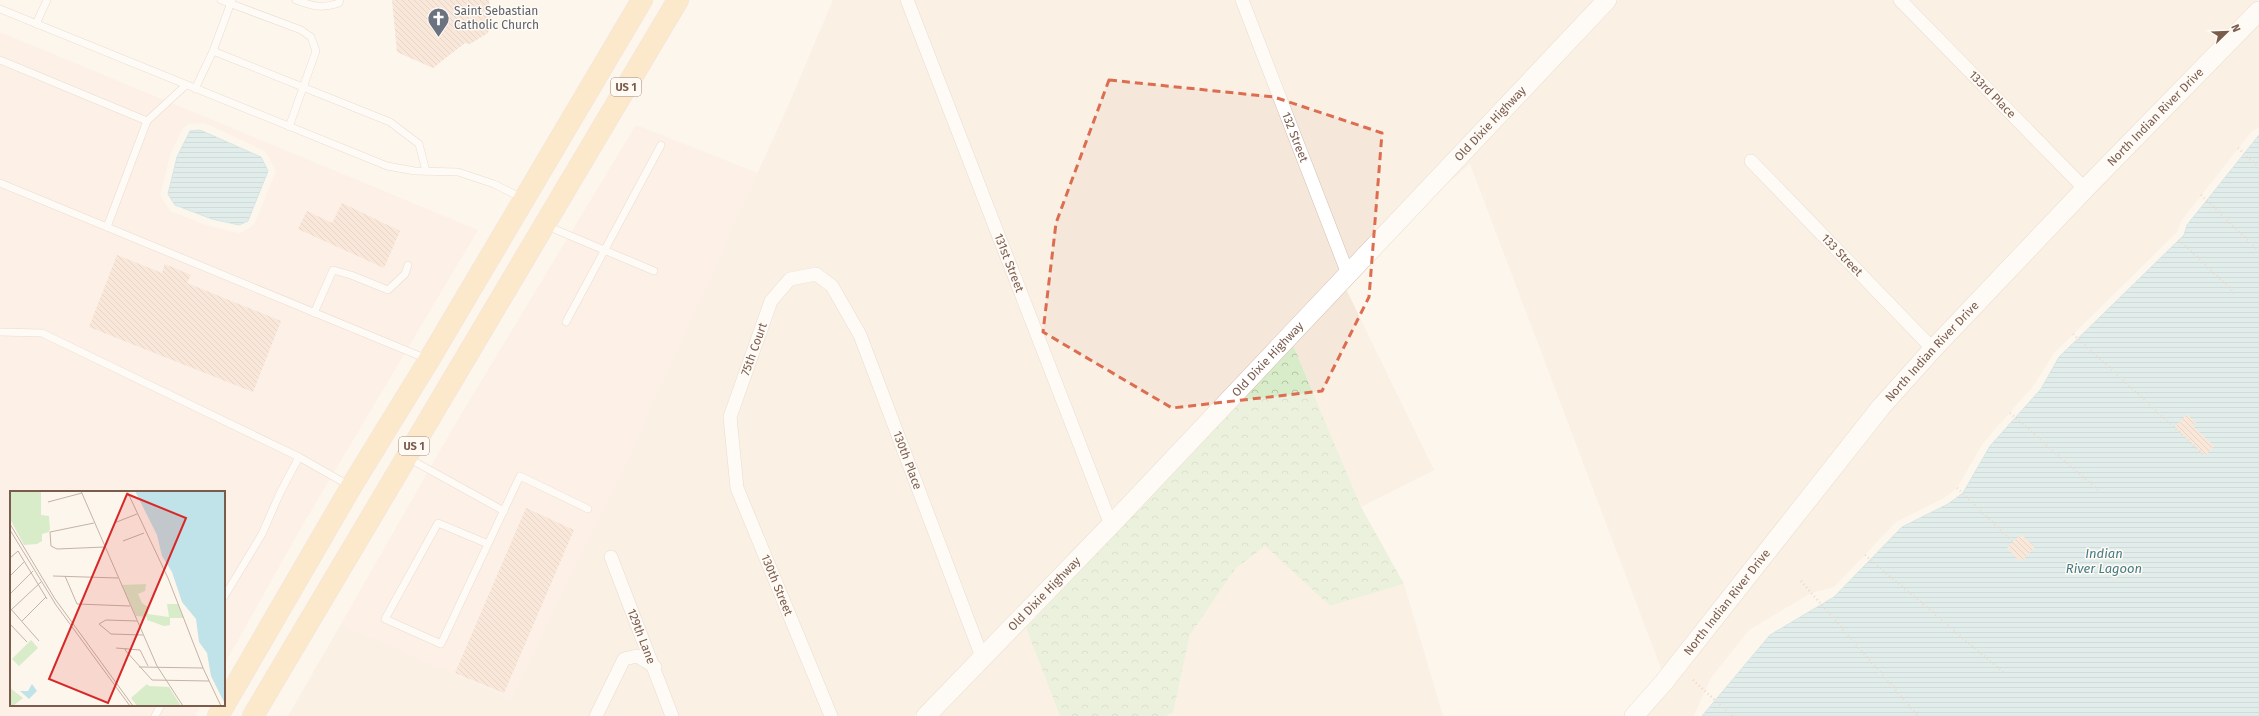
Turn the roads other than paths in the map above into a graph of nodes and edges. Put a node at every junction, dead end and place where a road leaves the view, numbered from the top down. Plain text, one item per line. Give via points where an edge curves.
1 (47, 0) edge
2 (222, 0) edge
3 (296, 0) edge
4 (340, 0) edge
5 (642, 0) edge
6 (678, 0) edge
7 (907, 0) edge
8 (1242, 0) edge
9 (1606, 0) edge
10 (1900, 0) edge
11 (232, 2) edge
12 (0, 9) edge
13 (2259, 11) edge
14 (36, 24) junction
15 (213, 51) junction
16 (0, 60) edge
17 (186, 85) junction
18 (305, 88) junction
19 (195, 89) junction
20 (148, 121) junction
21 (289, 127) junction
22 (661, 145) dead end
23 (1751, 162) dead end
24 (426, 171) junction
25 (0, 183) edge
26 (2085, 189) junction
27 (524, 199) junction
28 (545, 225) junction
29 (107, 227) junction
30 (604, 250) junction
31 (408, 265) dead end
32 (654, 272) dead end
33 (816, 274) joint
34 (1348, 274) junction
35 (314, 313) junction
36 (566, 322) dead end
37 (0, 332) edge
38 (1933, 349) junction
39 (429, 360) junction
40 (732, 451) joint
41 (299, 457) junction
42 (407, 457) junction
43 (351, 487) junction
44 (588, 509) dead end
45 (504, 511) junction
46 (1111, 525) junction
47 (488, 544) junction
48 (611, 557) dead end
49 (225, 595) edge
50 (982, 657) junction
51 (655, 667) junction
52 (160, 706) edge
53 (222, 713) edge
54 (155, 716) edge
55 (253, 716) edge
56 (596, 716) edge
57 (672, 716) edge
58 (831, 716) edge
59 (926, 716) edge
60 (1634, 716) edge

1 - 14 lane
2 - 11 lane
3 - 4 lane via 315,7 327,7 339,3
5 - 27 main road, US 1
6 - 28 main road, US 1
7 - 46 street, 131st Street
8 - 34 street, 132 Street
9 - 34 street, Old Dixie Highway
10 - 26 street, 133rd Place
11 - 15 lane
11 - 18 lane via 311,36 316,51
12 - 14 lane
13 - 26 street, North Indian River Drive
14 - 17 lane
15 - 18 lane
15 - 19 lane
16 - 20 lane
17 - 19 lane
17 - 20 lane
18 - 21 lane
18 - 24 lane via 390,122 419,144
19 - 21 lane
20 - 29 lane
21 - 24 lane via 387,166
22 - 30 lane
23 - 38 street, 133 Street
24 - 27 lane via 458,172 494,184
25 - 29 lane
26 - 38 street, North Indian River Drive
27 - 39 main road, US 1
28 - 30 lane
28 - 42 main road, US 1
29 - 35 lane
30 - 32 lane
30 - 36 lane
31 - 35 lane via 405,274 388,290 333,270
33 - 40 street, 75th Court via 790,279 771,301 730,416
33 - 50 street, 130th Place via 832,286 860,335
34 - 46 street, Old Dixie Highway
35 - 39 lane
37 - 41 lane via 42,333
38 - 60 street, North Indian River Drive via 1881,407 1664,682
39 - 43 main road, US 1
40 - 58 street, 130th Street via 737,488
41 - 43 lane
41 - 49 lane via 262,534
42 - 45 lane
42 - 55 main road, US 1
43 - 53 main road, US 1
44 - 45 lane via 520,476
45 - 47 lane
46 - 50 street, Old Dixie Highway
47 - 47 lane via 441,644 385,619 438,523
48 - 51 street, 129th Lane
50 - 59 street, Old Dixie Highway
51 - 56 street via 637,656 624,659
51 - 57 street, 129th Lane
52 - 54 lane

